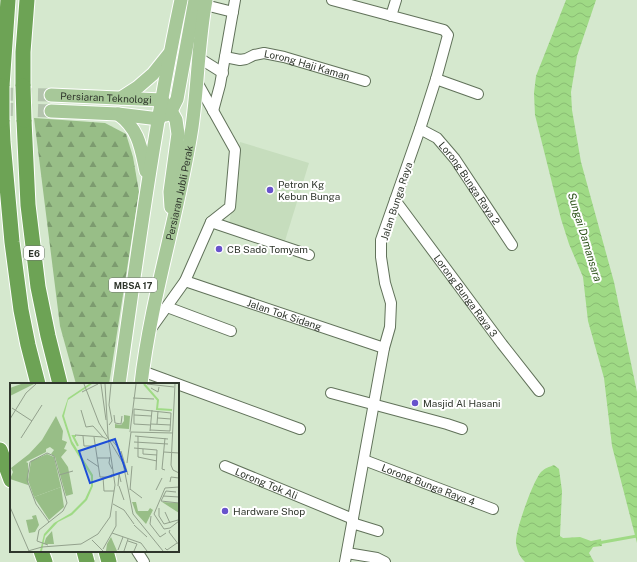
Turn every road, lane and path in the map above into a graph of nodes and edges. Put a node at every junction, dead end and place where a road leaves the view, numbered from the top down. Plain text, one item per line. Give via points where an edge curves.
1 (8, 0) edge
2 (27, 0) edge
3 (181, 0) edge
4 (235, 0) edge
5 (332, 0) edge
6 (396, 0) edge
7 (202, 2) edge
8 (233, 12) junction
9 (391, 16) junction
10 (170, 52) junction
11 (225, 57) junction
12 (199, 58) junction
13 (222, 73) junction
14 (436, 79) junction
15 (365, 81) dead end
16 (197, 82) junction
17 (478, 94) dead end
18 (51, 95) tunnel mouth
19 (121, 98) junction
20 (162, 100) junction
21 (171, 110) junction
22 (51, 111) tunnel mouth
23 (213, 111) junction
24 (118, 114) junction
25 (159, 119) junction
26 (420, 129) junction
27 (148, 179) junction
28 (395, 200) junction
29 (211, 222) junction
30 (172, 225) junction
31 (512, 245) dead end
32 (309, 255) dead end
33 (185, 281) junction
34 (166, 307) junction
35 (231, 331) dead end
36 (149, 332) junction
37 (384, 348) junction
38 (142, 377) edge
39 (38, 383) edge
40 (60, 383) edge
41 (119, 383) edge
42 (160, 383) edge
43 (179, 389) edge
44 (539, 391) dead end
45 (331, 393) dead end
46 (374, 404) junction
47 (300, 429) dead end
48 (462, 429) dead end
49 (0, 450) edge
50 (364, 460) junction
51 (224, 466) dead end
52 (10, 477) edge
53 (493, 509) dead end
54 (353, 521) junction
55 (378, 531) dead end
56 (41, 552) edge
57 (84, 552) edge
58 (88, 552) edge
59 (106, 552) edge
60 (112, 552) edge
61 (138, 552) edge
62 (346, 558) edge
63 (45, 562) edge
64 (86, 562) edge
65 (109, 562) edge
66 (144, 562) edge
67 (385, 562) edge

1 - 39 highway, E6, bridge via 2,86 3,142 19,295
2 - 40 highway, E6, bridge via 23,86 28,205 38,287
3 - 10 main road, MBSA 17
4 - 8 street
5 - 9 street, Jalan Bunga Raya
6 - 9 street
7 - 8 street
7 - 12 main road, Persiaran Jubli Perak / MBSA 17
7 - 21 main road via 177,99
8 - 11 street
9 - 14 street, Jalan Bunga Raya via 444,30 448,35
10 - 19 main road via 153,74
10 - 20 main road, MBSA 17
11 - 13 street
11 - 15 street, Lorong Haji Kaman via 240,60 264,54 284,57
12 - 13 street
12 - 16 main road, Persiaran Jubli Perak / MBSA 17
13 - 23 street
14 - 17 street
14 - 26 street, Jalan Bunga Raya
16 - 23 street
16 - 30 main road, Persiaran Jubli Perak / MBSA 17 via 192,127
18 - 19 main road, Persiaran Teknologi
19 - 20 main road, Persiaran Teknologi
20 - 21 main road
20 - 25 main road, MBSA 17
21 - 25 main road
21 - 30 main road via 178,134 170,192
22 - 24 main road, Persiaran Teknologi
23 - 29 street via 235,150 230,207
24 - 25 main road, Persiaran Teknologi
24 - 27 main road via 127,120 134,130 141,146
25 - 27 main road, MBSA 17
26 - 28 street, Jalan Bunga Raya
26 - 31 street, Lorong Bunga Raya 2 via 437,138 455,159
27 - 41 main road, MBSA 17
28 - 37 street, Jalan Bunga Raya via 382,240 381,257 391,303 390,327
28 - 44 street, Lorong Bunga Raya 3
29 - 32 street
29 - 33 street
30 - 36 main road, Persiaran Jubli Perak / MBSA 17
33 - 34 street
33 - 37 street, Jalan Tok Sidang
34 - 35 street
34 - 36 street
36 - 38 main road, Persiaran Jubli Perak / MBSA 17
37 - 46 street, Jalan Bunga Raya
38 - 42 street
43 - 47 street
45 - 46 street
46 - 48 street
46 - 50 street, Jalan Bunga Raya
49 - 52 highway
50 - 53 street, Lorong Bunga Raya 4
50 - 54 street, Jalan Bunga Raya
51 - 54 street, Lorong Tok Ali
54 - 55 street, Lorong Tok Ali
54 - 62 street, Jalan Bunga Raya
56 - 63 highway
57 - 64 highway, bridge
58 - 64 main road
59 - 65 highway
60 - 65 main road
61 - 66 street
62 - 67 street via 377,558

